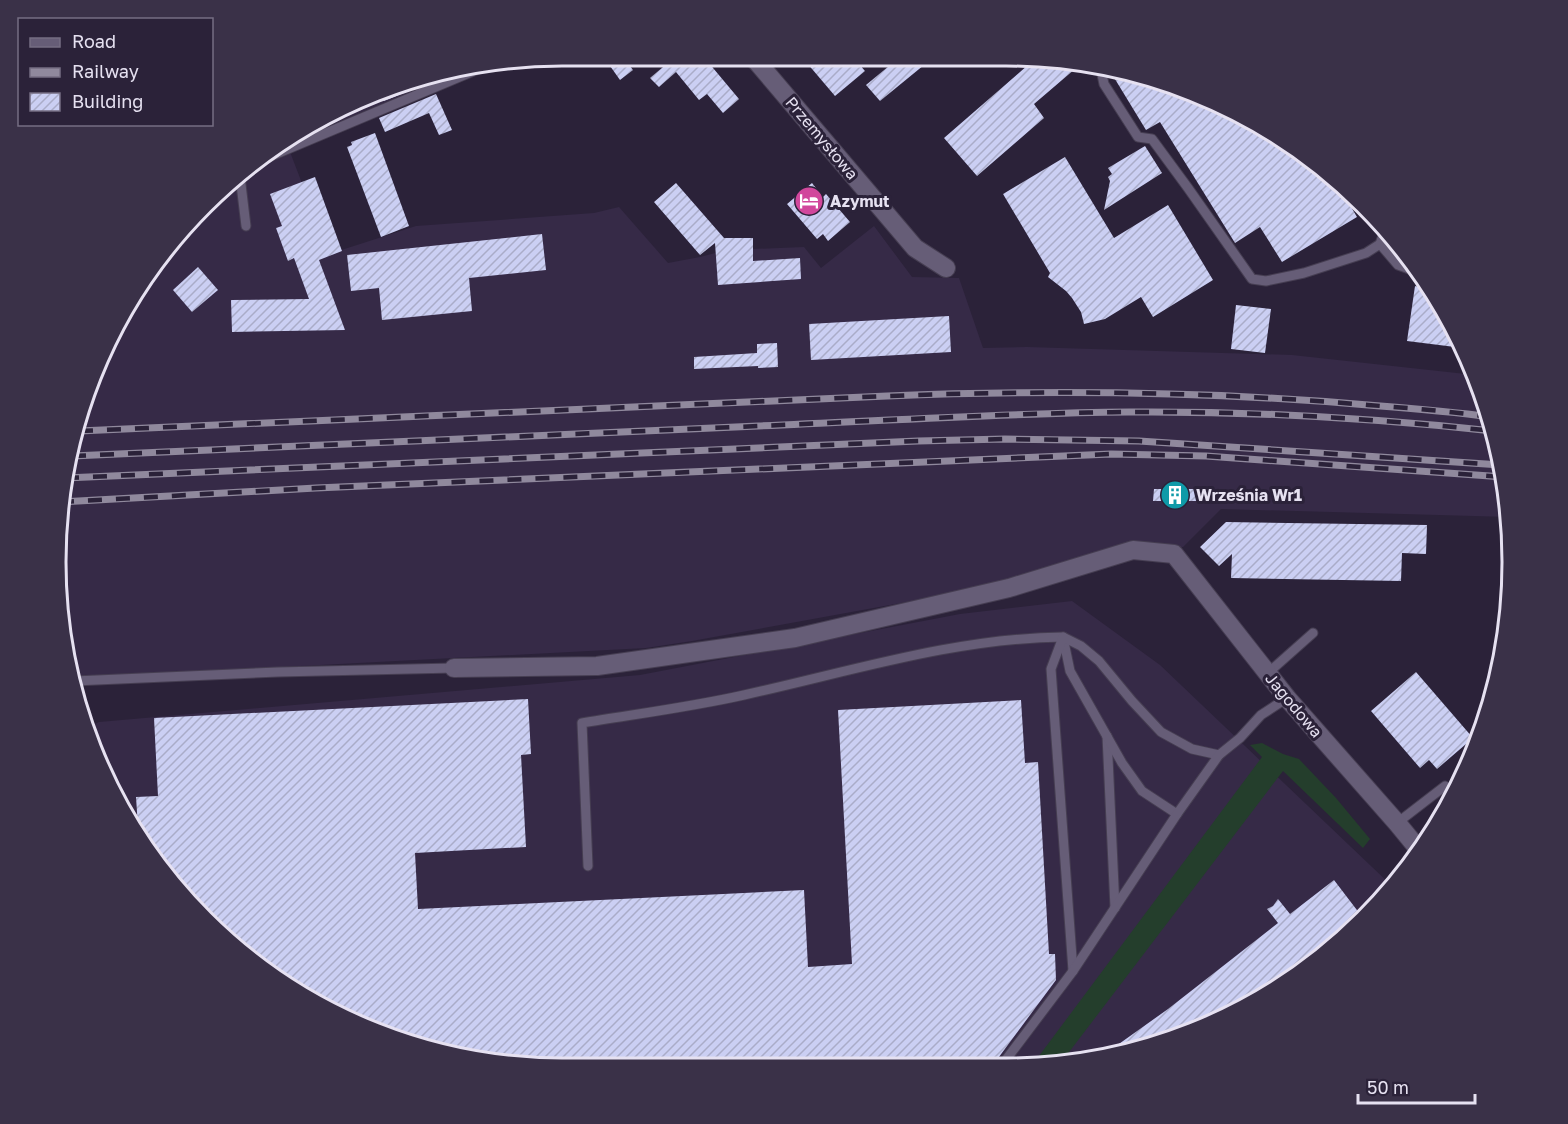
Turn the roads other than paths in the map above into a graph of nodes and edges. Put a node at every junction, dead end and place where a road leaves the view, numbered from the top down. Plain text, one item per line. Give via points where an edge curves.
1 (760, 66) edge
2 (1102, 76) edge
3 (458, 78) edge
4 (287, 149) edge
5 (241, 184) edge
6 (246, 226) dead end
7 (1382, 239) edge
8 (1380, 244) junction
9 (946, 268) dead end
10 (1405, 268) edge
11 (1312, 633) dead end
12 (1063, 637) junction
13 (454, 668) joint
14 (1268, 674) junction
15 (81, 681) edge
16 (1287, 698) junction
17 (1107, 734) junction
18 (1219, 755) junction
19 (1445, 786) dead end
20 (1177, 814) junction
21 (1397, 823) junction
22 (1414, 844) edge
23 (588, 866) dead end
24 (1114, 908) junction
25 (1073, 971) junction
26 (1007, 1058) edge

1 - 9 street, Przemysłowa via 915,248
2 - 8 lane via 1138,137 1152,139 1252,279 1266,281 1304,273 1366,253
3 - 4 lane
5 - 6 lane
7 - 8 lane
8 - 10 lane via 1398,265
11 - 14 lane
12 - 17 lane via 1070,671
12 - 18 lane via 1099,661 1161,732 1192,749
12 - 23 lane via 995,641 741,696 582,723
12 - 25 lane via 1051,669
13 - 14 street, Jagodowa via 597,666 795,638 1009,588 1133,550 1174,554
13 - 15 lane
14 - 16 street, Jagodowa
16 - 18 lane via 1261,715
16 - 21 street, Jagodowa
17 - 20 lane via 1142,791
17 - 24 lane
18 - 20 lane
19 - 21 lane
20 - 24 lane
21 - 22 street, Jagodowa
24 - 25 lane
25 - 26 lane

